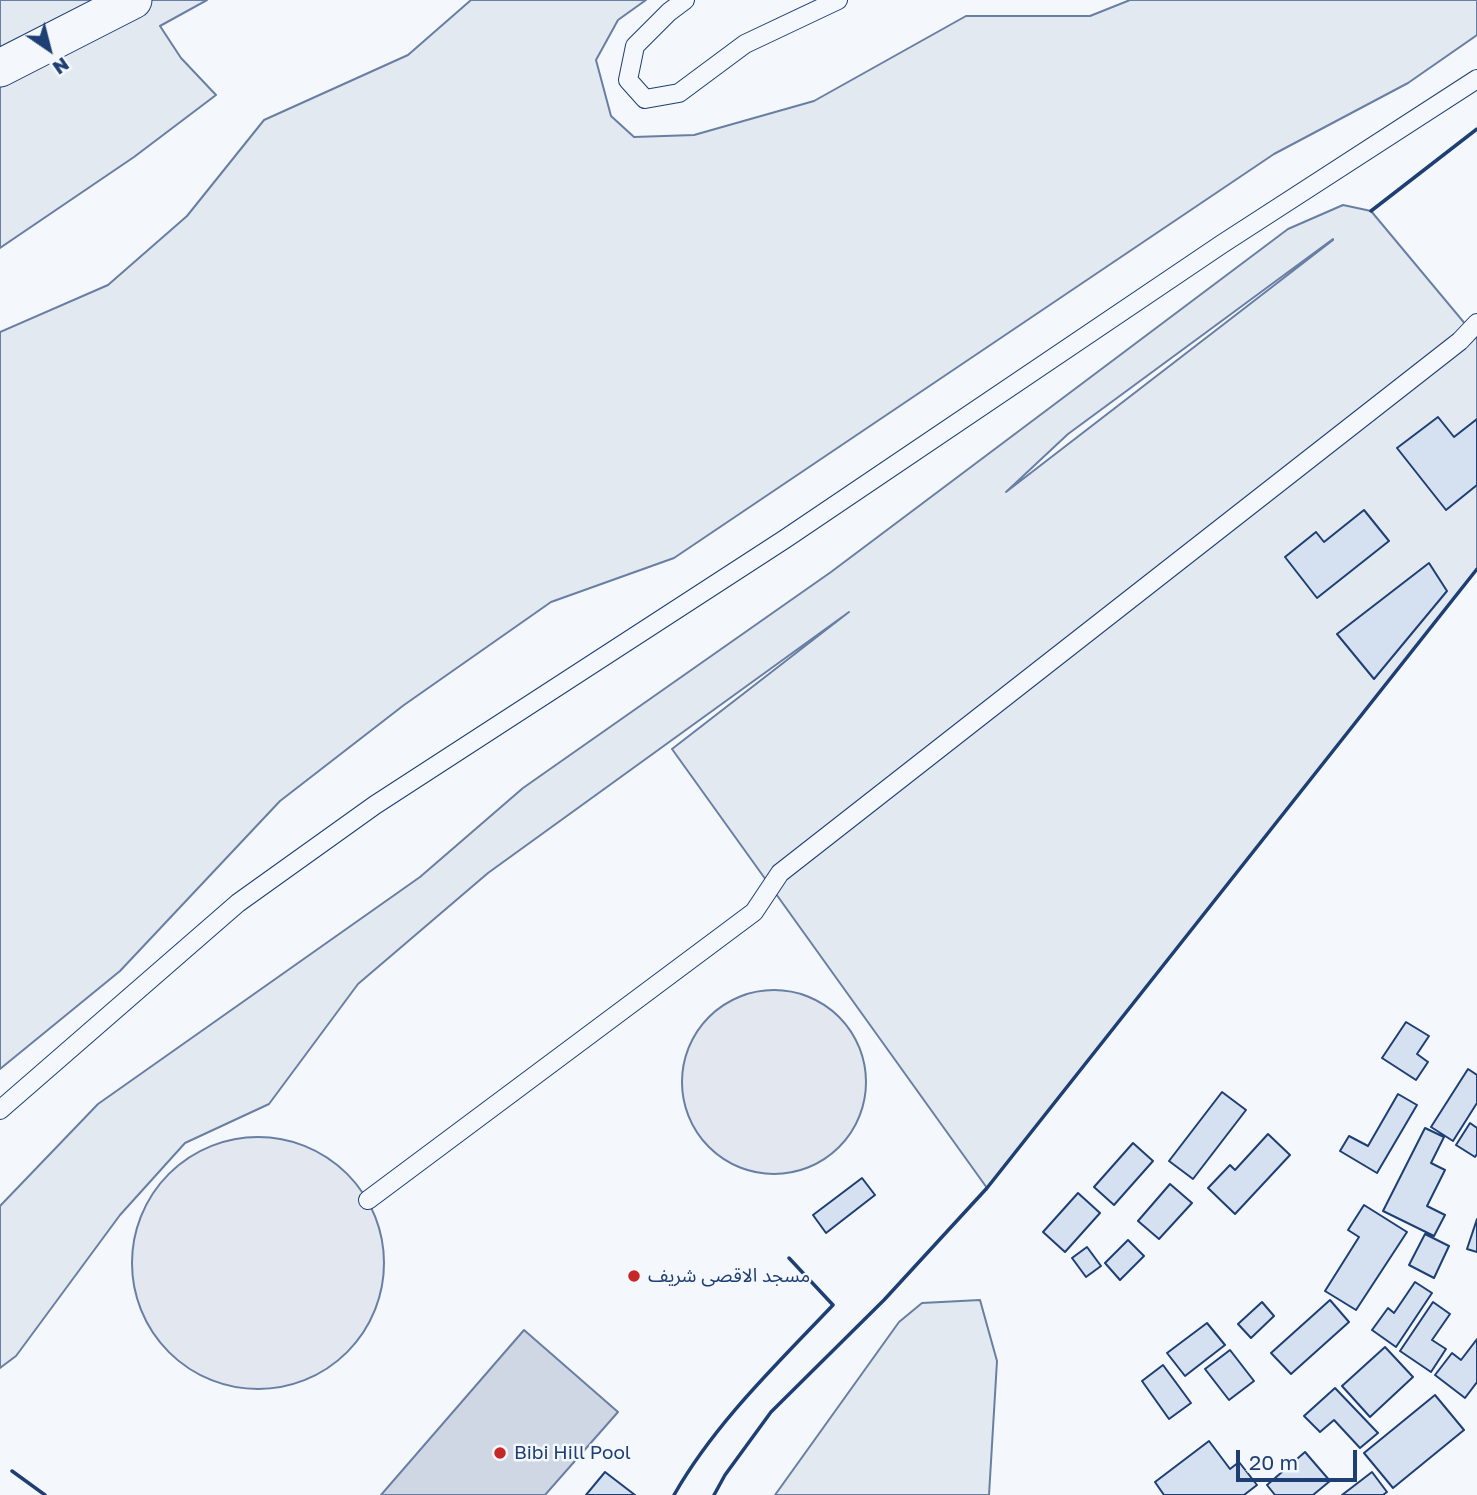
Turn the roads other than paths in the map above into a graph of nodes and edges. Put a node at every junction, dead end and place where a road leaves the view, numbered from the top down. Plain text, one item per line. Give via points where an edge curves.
1 (133, 0) edge
2 (685, 0) edge
3 (838, 0) edge
4 (0, 68) edge
5 (1477, 79) edge
6 (1477, 323) edge
7 (0, 1110) edge
8 (368, 1200) dead end

1 - 4 street
2 - 3 lane via 635,46 628,80 645,99 679,93 745,44
5 - 7 lane via 375,805 238,903
6 - 8 lane via 1460,341 780,873 754,912

